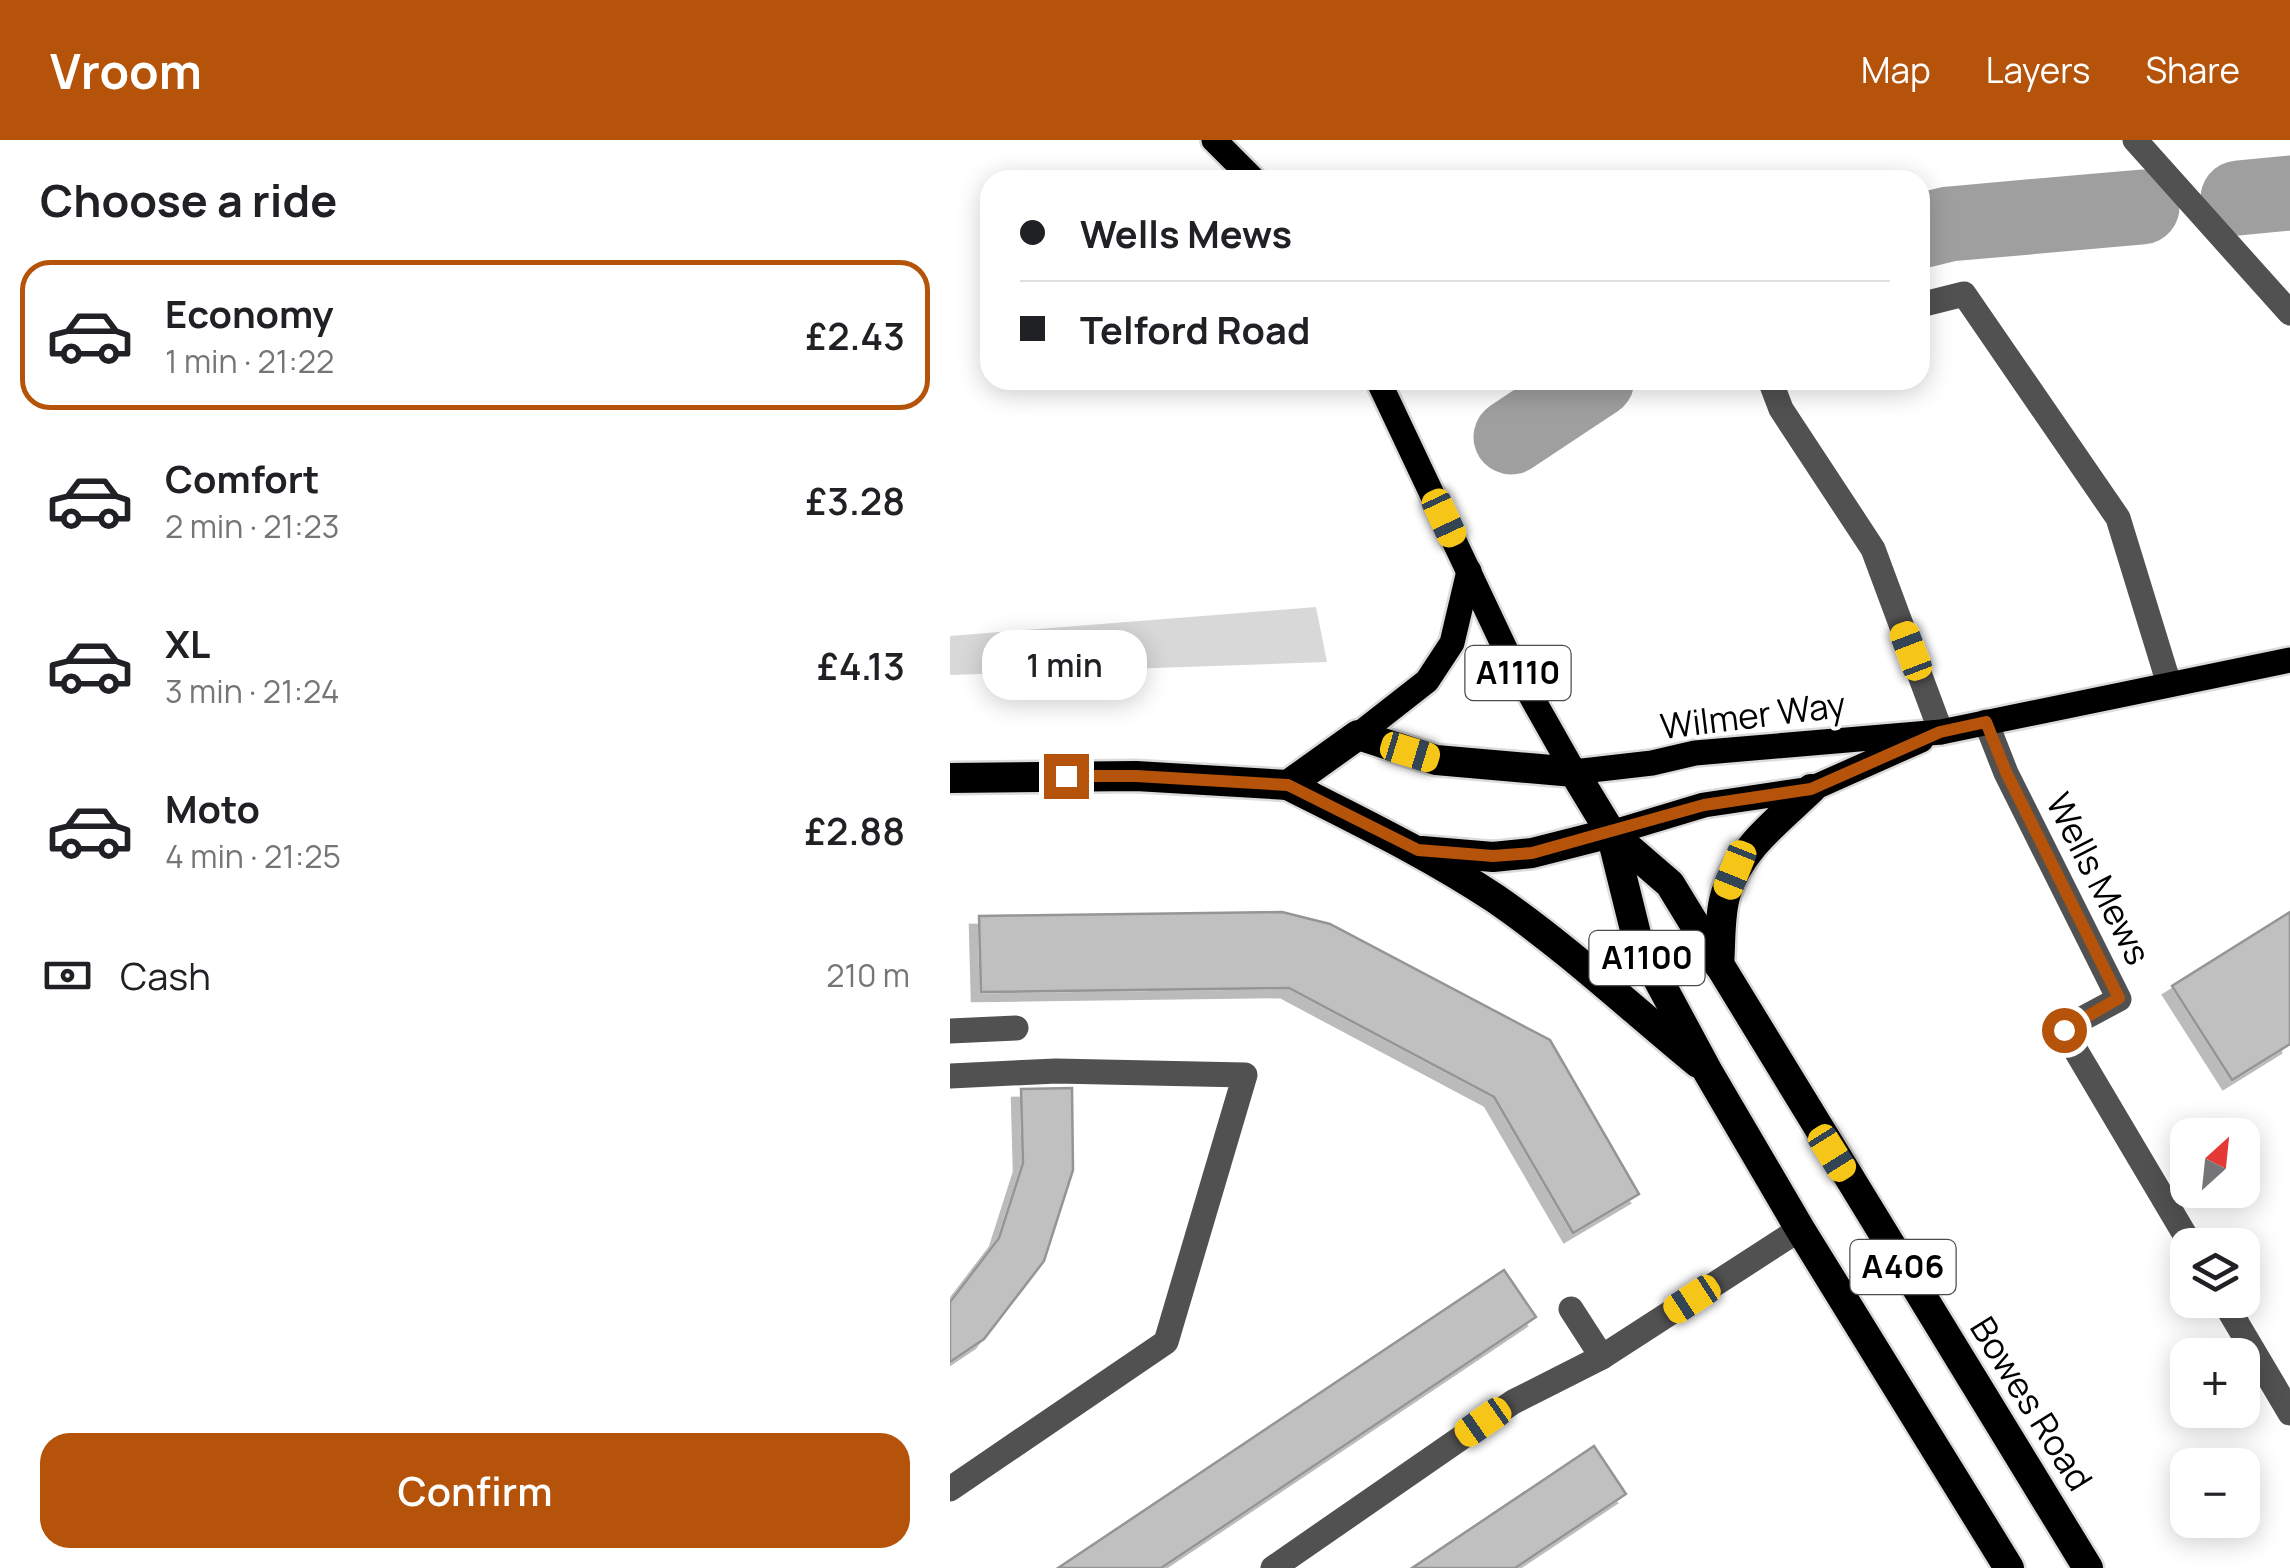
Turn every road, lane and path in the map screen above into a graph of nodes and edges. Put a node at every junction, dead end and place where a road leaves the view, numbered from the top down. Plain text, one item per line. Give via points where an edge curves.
1 (1214, 140) edge
2 (2135, 140) edge
3 (1244, 170) edge
4 (1930, 302) edge
5 (2290, 313) edge
6 (1383, 390) edge
7 (1773, 390) edge
8 (1469, 572) junction
9 (2290, 660) edge
10 (2170, 684) junction
11 (1986, 722) junction
12 (1940, 732) junction
13 (1358, 735) junction
14 (1574, 772) junction
15 (950, 778) edge
16 (1288, 785) junction
17 (1811, 789) junction
18 (1612, 833) junction
19 (1418, 850) junction
20 (1719, 965) junction
21 (1016, 1028) dead end
22 (950, 1032) edge
23 (1708, 1072) junction
24 (950, 1076) edge
25 (2181, 1228) edge
26 (1800, 1229) junction
27 (1571, 1308) dead end
28 (2234, 1318) edge
29 (1602, 1357) junction
30 (2290, 1413) edge
31 (950, 1490) edge
32 (1274, 1568) edge
33 (2009, 1568) edge
34 (2088, 1568) edge

1 - 3 main road
2 - 5 street
4 - 10 street via 1964,294 2118,518
6 - 8 main road, Bowes Road / A1110
7 - 12 street via 1873,549
8 - 13 main road via 1452,643 1427,681
8 - 14 main road, Bowes Road / A1110
9 - 10 main road, Wilmer Way
10 - 11 main road, Wilmer Way
11 - 12 main road, Wilmer Way
11 - 25 street, Wells Mews via 2119,998 2064,1030
12 - 14 main road, Wilmer Way via 1695,753
12 - 17 main road, Wilmer Way
13 - 14 highway via 1436,760
13 - 16 highway
14 - 18 highway, Bowes Road
15 - 16 highway, A406 via 1136,776
16 - 19 highway, Bowes Road / A406
17 - 18 main road, Wilmer Way via 1704,805
17 - 20 highway via 1735,870 1725,896
18 - 19 highway via 1512,855
18 - 20 highway, Bowes Road / A406 via 1670,884
18 - 23 highway, Bowes Road / A1100 via 1638,942
19 - 23 highway, Bowes Road / A406 via 1546,936
20 - 34 highway, Bowes Road / A406
21 - 22 street
23 - 26 highway, Bowes Road / A406
24 - 31 street via 1245,1075 1166,1342
26 - 29 street
26 - 33 highway, Bowes Road / A406
27 - 29 street
28 - 30 street
29 - 32 street via 1513,1402

